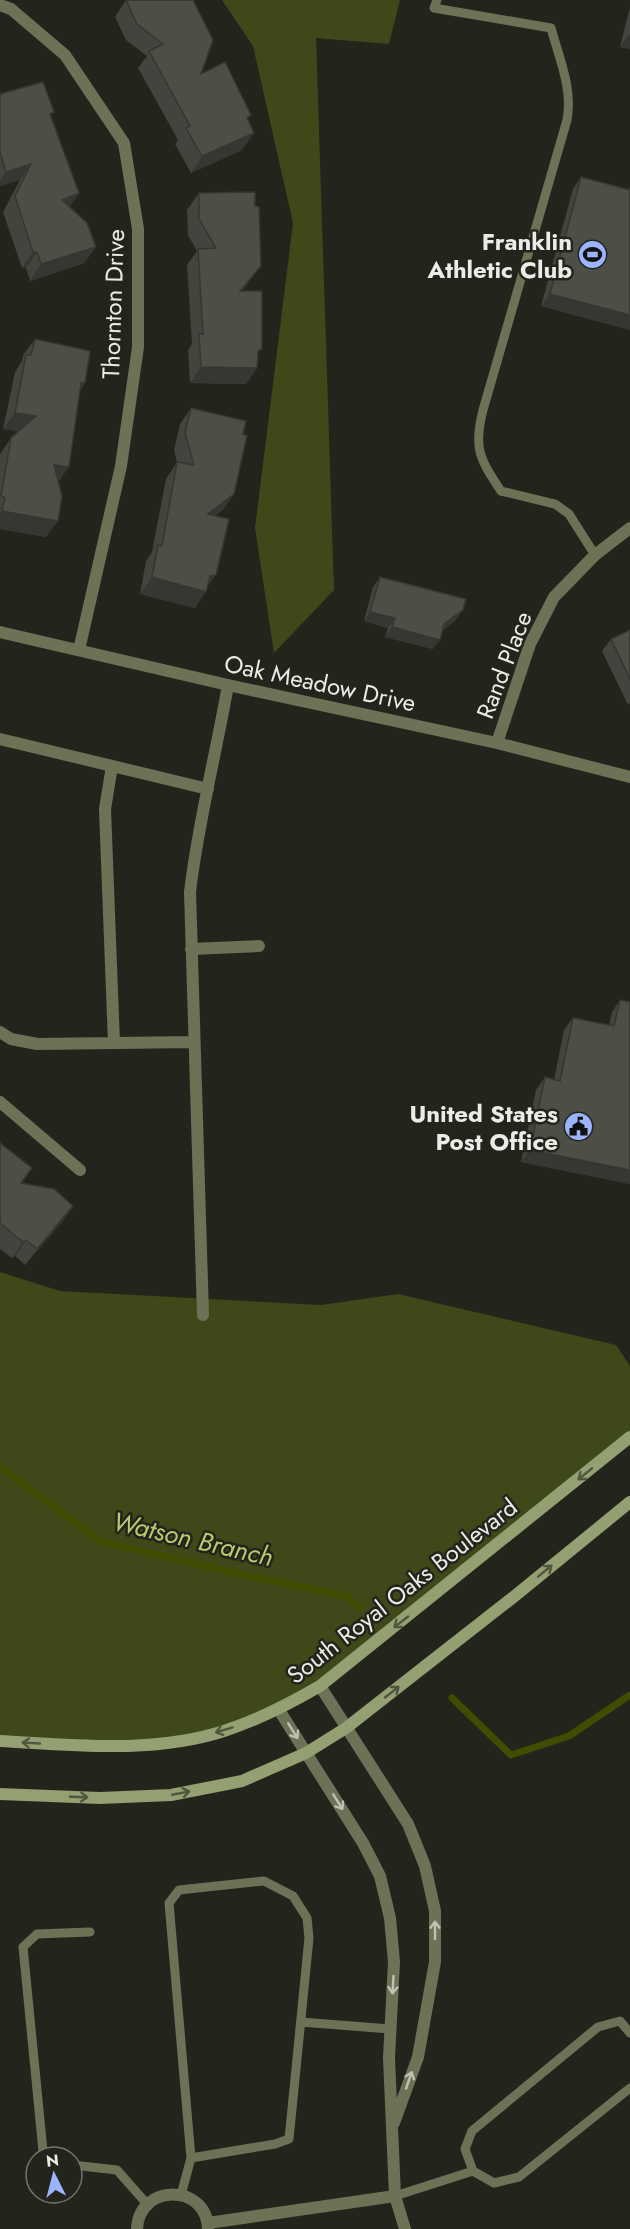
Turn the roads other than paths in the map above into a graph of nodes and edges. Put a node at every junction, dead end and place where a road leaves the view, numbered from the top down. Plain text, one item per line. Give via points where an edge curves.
1 (437, 0) edge
2 (0, 5) edge
3 (630, 528) edge
4 (595, 555) junction
5 (0, 632) edge
6 (79, 650) junction
7 (228, 685) junction
8 (0, 739) edge
9 (497, 743) junction
10 (112, 766) junction
11 (630, 777) edge
12 (208, 789) junction
13 (259, 946) dead end
14 (191, 949) junction
15 (0, 1032) edge
16 (194, 1042) junction
17 (114, 1043) junction
18 (0, 1102) edge
19 (80, 1170) dead end
20 (203, 1315) dead end
21 (630, 1437) edge
22 (630, 1502) edge
23 (320, 1686) junction
24 (279, 1710) junction
25 (346, 1728) junction
26 (0, 1741) edge
27 (306, 1753) junction
28 (0, 1794) edge
29 (90, 1932) dead end
30 (301, 2022) junction
31 (390, 2029) junction
32 (630, 2033) edge
33 (630, 2088) edge
34 (392, 2130) junction
35 (42, 2145) edge
36 (191, 2158) junction
37 (84, 2166) edge
38 (473, 2171) junction
39 (182, 2194) junction
40 (395, 2196) junction
41 (147, 2204) junction
42 (208, 2226) edge
43 (138, 2229) edge
44 (405, 2229) edge

1 - 4 lane via 434,8 551,28 564,71 567,120 478,428 480,460 501,491 555,504 569,513
2 - 6 street, Thornton Drive via 11,9 65,55 124,143 138,229 138,347 121,465
3 - 4 street, Rand Place
4 - 9 street, Rand Place via 554,597 530,644
5 - 6 street, Oak Meadow Drive
6 - 7 street, Oak Meadow Drive
7 - 9 street, Oak Meadow Drive
7 - 12 street
8 - 10 street
9 - 11 street, Oak Meadow Drive
10 - 12 street
10 - 17 street via 105,809
12 - 14 street via 190,892
13 - 14 street
14 - 16 street
15 - 17 street via 11,1040 37,1044
16 - 17 street
16 - 20 street
18 - 19 street
21 -> 23 main road, South Royal Oaks Boulevard
25 -> 22 main road
23 - 24 main road, South Royal Oaks Boulevard
23 - 25 street
24 -> 26 main road, South Royal Oaks Boulevard via 223,1731 164,1743 100,1746
24 -> 27 street
25 - 27 main road
34 -> 25 street via 418,2057 435,1962 435,1911 425,1866 408,1824
28 -> 27 main road via 100,1798 171,1795 242,1781
27 -> 31 street via 380,1876 390,1918 394,1962
29 - 35 lane via 37,1934 23,1947
30 - 31 lane
30 - 36 lane via 290,2139
30 - 36 lane via 309,1938 307,1918 293,1896 264,1881 179,1890 169,1904
31 - 34 street
32 - 38 lane via 620,2020 598,2027 472,2131 465,2149
33 - 38 lane via 519,2177 494,2184
34 - 40 street
36 - 39 lane
37 - 41 lane via 117,2170
38 - 40 lane
39 - 41 street via 157,2197
39 - 42 street via 199,2205
40 - 42 street
40 - 44 street
41 - 43 street via 140,2214

